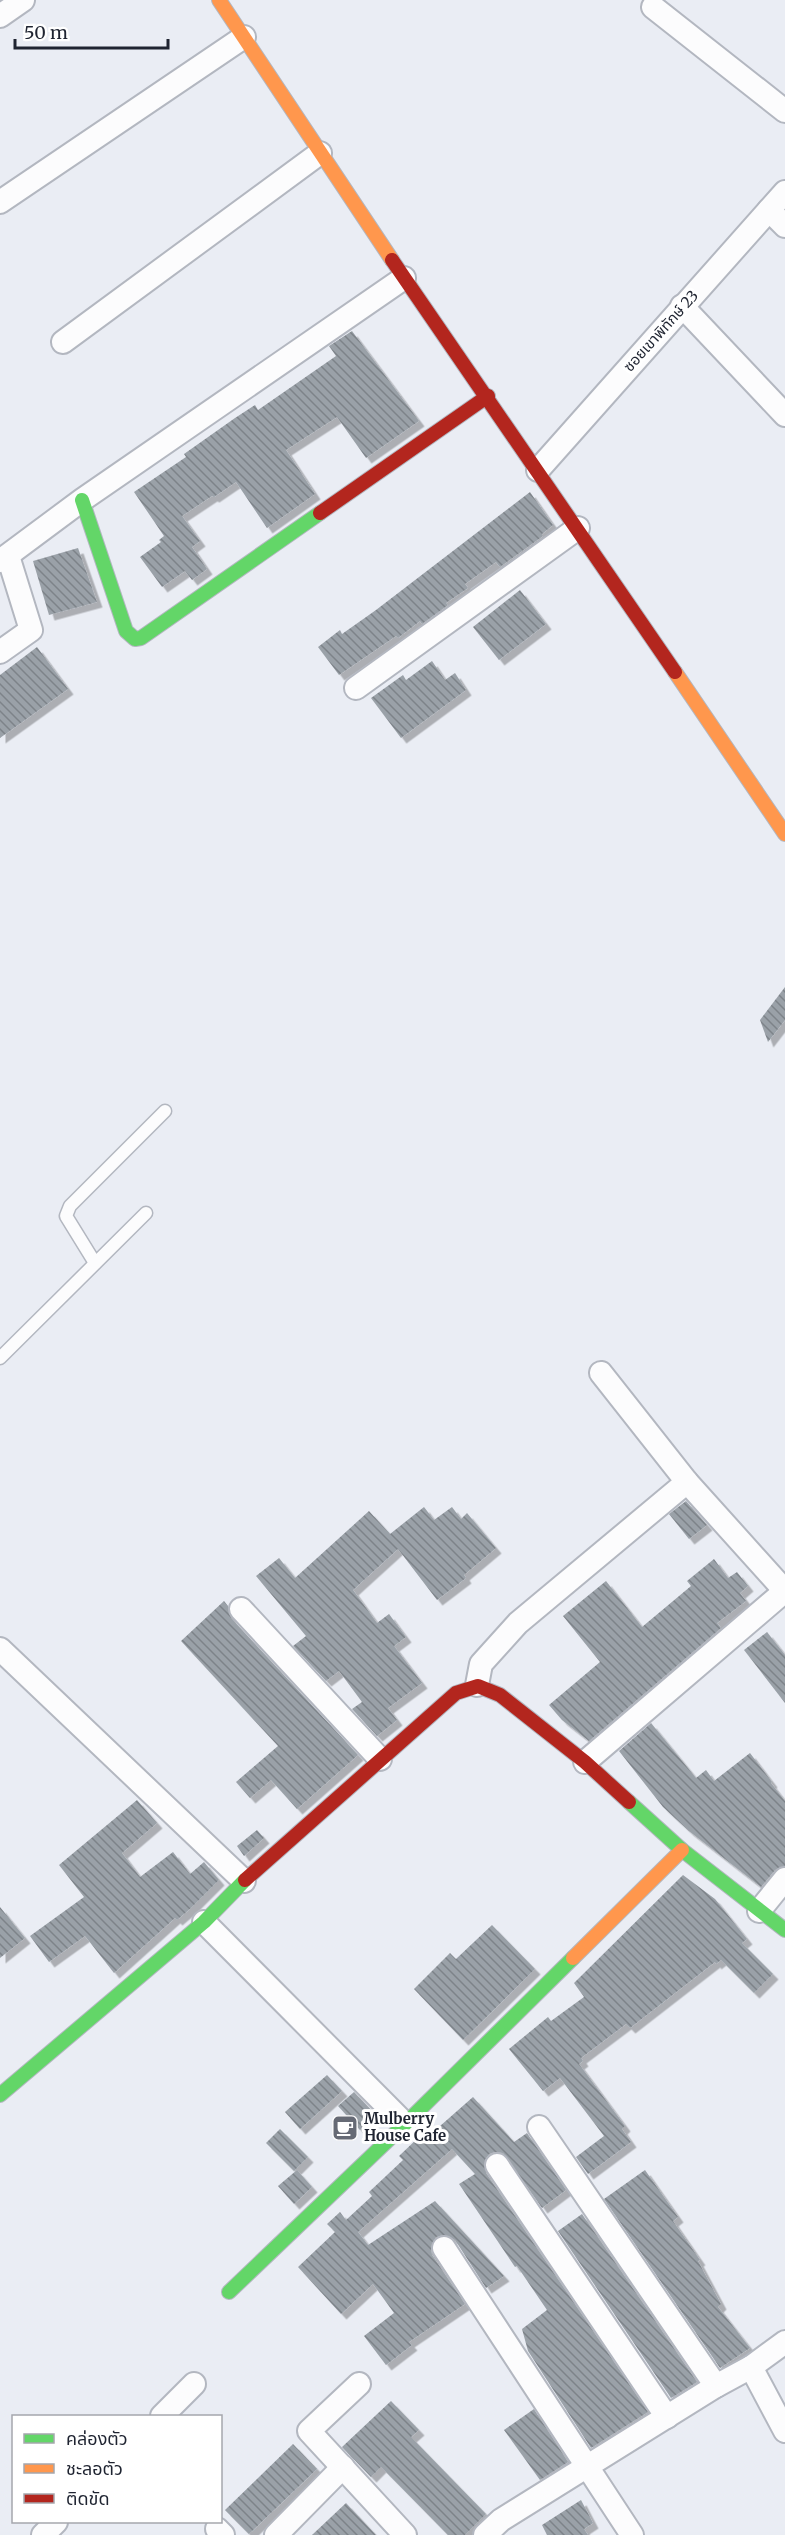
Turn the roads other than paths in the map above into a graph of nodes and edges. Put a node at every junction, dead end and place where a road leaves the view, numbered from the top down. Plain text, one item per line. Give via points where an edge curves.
1 (23, 0) edge
2 (219, 0) edge
3 (653, 7) dead end
4 (0, 15) edge
5 (244, 37) junction
6 (785, 111) edge
7 (320, 153) junction
8 (785, 192) edge
9 (0, 202) edge
10 (769, 210) junction
11 (785, 226) edge
12 (405, 278) junction
13 (682, 306) junction
14 (63, 342) dead end
15 (488, 396) junction
16 (785, 414) edge
17 (538, 470) junction
18 (82, 500) junction
19 (578, 528) junction
20 (4, 559) edge
21 (0, 652) edge
22 (356, 688) dead end
23 (785, 834) edge
24 (165, 1111) dead end
25 (146, 1213) dead end
26 (95, 1263) junction
27 (0, 1358) edge
28 (601, 1373) dead end
29 (687, 1482) junction
30 (785, 1591) edge
31 (242, 1609) dead end
32 (0, 1650) edge
33 (477, 1685) junction
34 (380, 1759) junction
35 (585, 1762) junction
36 (682, 1850) junction
37 (785, 1879) edge
38 (244, 1881) junction
39 (759, 1911) junction
40 (204, 1922) junction
41 (785, 1930) edge
42 (0, 2095) edge
43 (405, 2124) junction
44 (539, 2127) dead end
45 (497, 2164) dead end
46 (444, 2248) dead end
47 (229, 2292) dead end
48 (785, 2342) edge
49 (751, 2367) junction
50 (194, 2384) dead end
51 (359, 2384) dead end
52 (716, 2386) junction
53 (163, 2415) edge
54 (667, 2417) junction
55 (785, 2431) edge
56 (343, 2467) junction
57 (588, 2467) junction
58 (55, 2523) edge
59 (43, 2535) edge
60 (276, 2535) edge
61 (405, 2535) edge
62 (485, 2535) edge
63 (632, 2535) edge

1 - 4 street
2 - 5 street
3 - 6 street
5 - 7 street
5 - 9 street
7 - 12 street
7 - 14 street
8 - 10 street, ซอยเขาพิทักษ์ 23
10 - 11 street
10 - 13 street, ซอยเขาพิทักษ์ 23
12 - 15 street
12 - 18 street
13 - 16 street
13 - 17 street, ซอยเขาพิทักษ์ 23
15 - 17 street
15 - 18 street via 141,638 135,639 126,631
17 - 19 street
18 - 20 street
19 - 22 street
19 - 23 street
20 - 21 street via 31,630
24 - 26 lane via 70,1206 66,1216
25 - 26 lane
26 - 27 lane
28 - 29 street
29 - 30 street
29 - 33 street via 518,1623 481,1664
30 - 35 street
31 - 34 street
32 - 38 street
33 - 34 street via 456,1693
33 - 35 street via 500,1695
34 - 38 street
35 - 36 street
36 - 39 street
36 - 43 street
37 - 39 street
38 - 40 street
39 - 41 street
40 - 42 street
40 - 43 street
43 - 47 street
44 - 52 street
45 - 54 street
46 - 57 street
48 - 49 street
49 - 52 street
49 - 55 street
50 - 53 street
51 - 56 street via 309,2431
52 - 54 street
54 - 57 street
56 - 60 street
56 - 61 street
57 - 62 street via 501,2520
57 - 63 street
58 - 59 street

